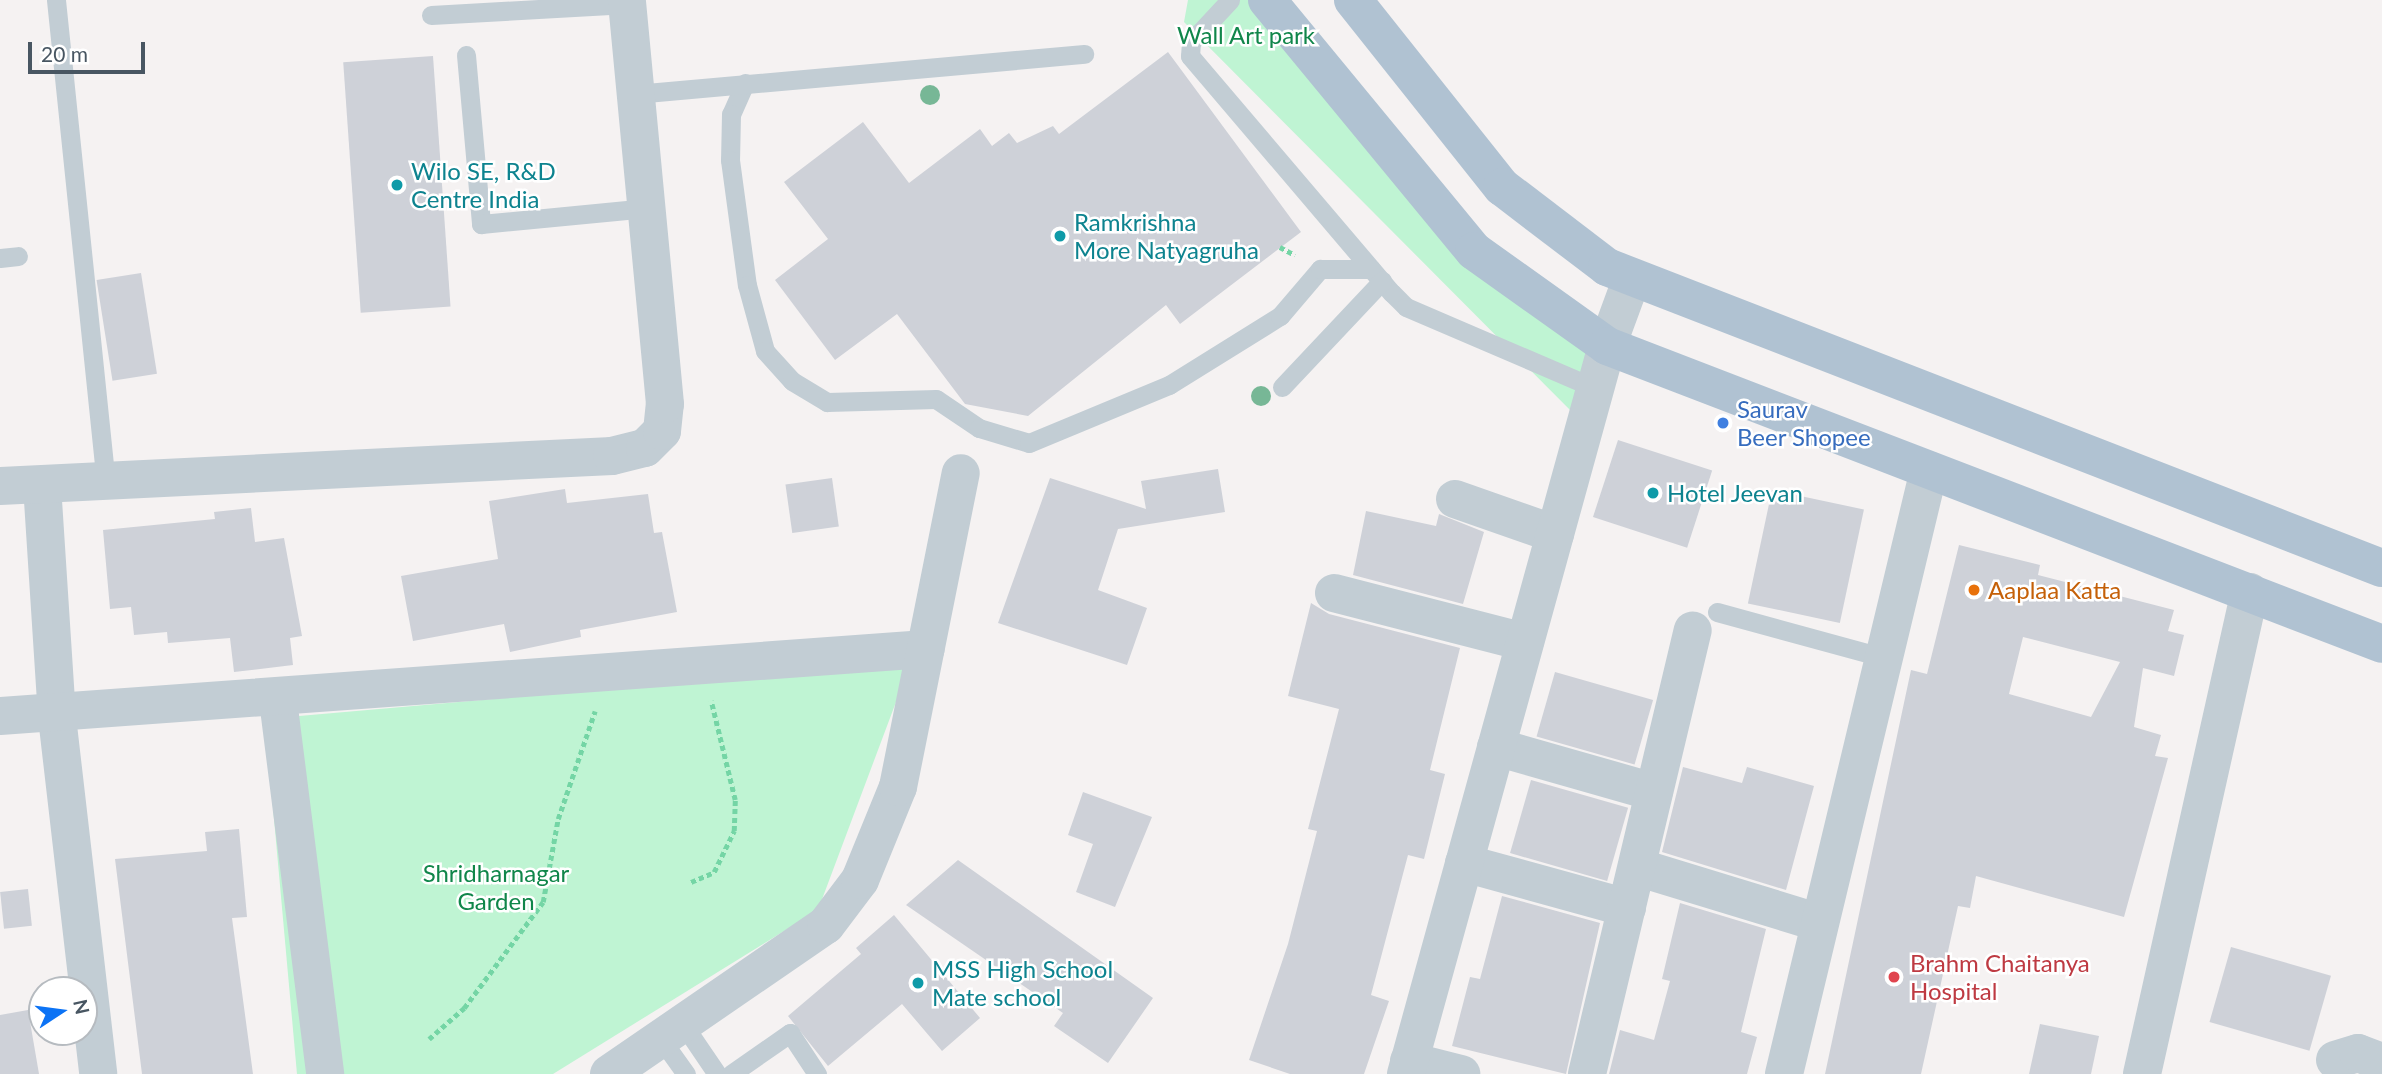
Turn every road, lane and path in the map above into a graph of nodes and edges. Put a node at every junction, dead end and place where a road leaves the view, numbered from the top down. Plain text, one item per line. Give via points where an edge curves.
1 (56, 0) edge
2 (1230, 0) edge
3 (1267, 0) edge
4 (1353, 0) edge
5 (627, 2) edge
6 (566, 3) edge
7 (431, 15) dead end
8 (1084, 54) dead end
9 (466, 55) dead end
10 (744, 83) junction
11 (635, 94) junction
12 (647, 208) junction
13 (1376, 275) junction
14 (1632, 278) junction
15 (1607, 346) junction
16 (1282, 387) dead end
17 (1595, 388) junction
18 (1929, 470) junction
19 (961, 473) dead end
20 (106, 482) junction
21 (42, 485) junction
22 (0, 486) edge
23 (1455, 499) dead end
24 (1555, 534) junction
25 (2382, 568) edge
26 (2250, 592) junction
27 (1335, 593) dead end
28 (1705, 621) joint
29 (1525, 642) junction
30 (2382, 644) edge
31 (926, 649) junction
32 (1885, 658) junction
33 (704, 666) junction
34 (609, 674) junction
35 (278, 700) junction
36 (0, 716) edge
37 (57, 717) junction
38 (1496, 747) junction
39 (1654, 792) junction
40 (1464, 863) junction
41 (1637, 867) junction
42 (691, 882) dead end
43 (1627, 908) junction
44 (1820, 923) junction
45 (672, 1032) junction
46 (429, 1039) dead end
47 (2335, 1060) dead end
48 (2382, 1062) edge
49 (1408, 1067) edge
50 (98, 1074) edge
51 (324, 1074) edge
52 (609, 1074) edge
53 (686, 1074) edge
54 (717, 1074) edge
55 (731, 1074) edge
56 (817, 1074) edge
57 (1461, 1074) edge
58 (1587, 1074) edge
59 (1784, 1074) edge
60 (2142, 1074) edge

1 - 20 lane
2 - 13 lane via 1191,42 1190,56
3 - 15 main road via 1474,251
4 - 14 main road via 1502,187 1559,235
5 - 6 lane
5 - 11 street
6 - 7 lane
8 - 10 lane
9 - 12 lane via 481,224
10 - 11 lane
10 - 13 lane via 731,114 730,160 735,220 765,351 792,382 827,402 936,399 979,428 1029,443 1169,385 1280,316 1320,269
11 - 12 street
12 - 20 street via 665,404 662,431 645,448 612,456
13 - 16 lane
13 - 17 lane via 1406,307
14 - 15 street
14 - 25 main road
15 - 17 street
15 - 18 main road
17 - 24 street
18 - 26 main road
18 - 32 street
19 - 31 street
20 - 21 street
21 - 22 street
21 - 37 street
23 - 24 street
24 - 29 street
26 - 30 main road
26 - 60 street
27 - 29 street
28 - 32 lane
28 - 39 street
29 - 38 street
31 - 33 street
31 - 45 street via 898,787 860,880 826,925
32 - 44 street
33 - 34 street
33 - 42 path via 734,800 734,831 713,872
34 - 35 street
34 - 46 path via 558,819 543,902 464,1008
35 - 37 street
35 - 51 street
36 - 37 street
37 - 50 street
38 - 39 street
38 - 40 street
39 - 41 street
40 - 43 street
40 - 49 street
41 - 43 street
41 - 44 street
43 - 58 street
44 - 59 street
45 - 52 street
45 - 53 lane
45 - 54 lane
47 - 48 street via 2358,1053
49 - 57 street
55 - 56 lane via 790,1033

